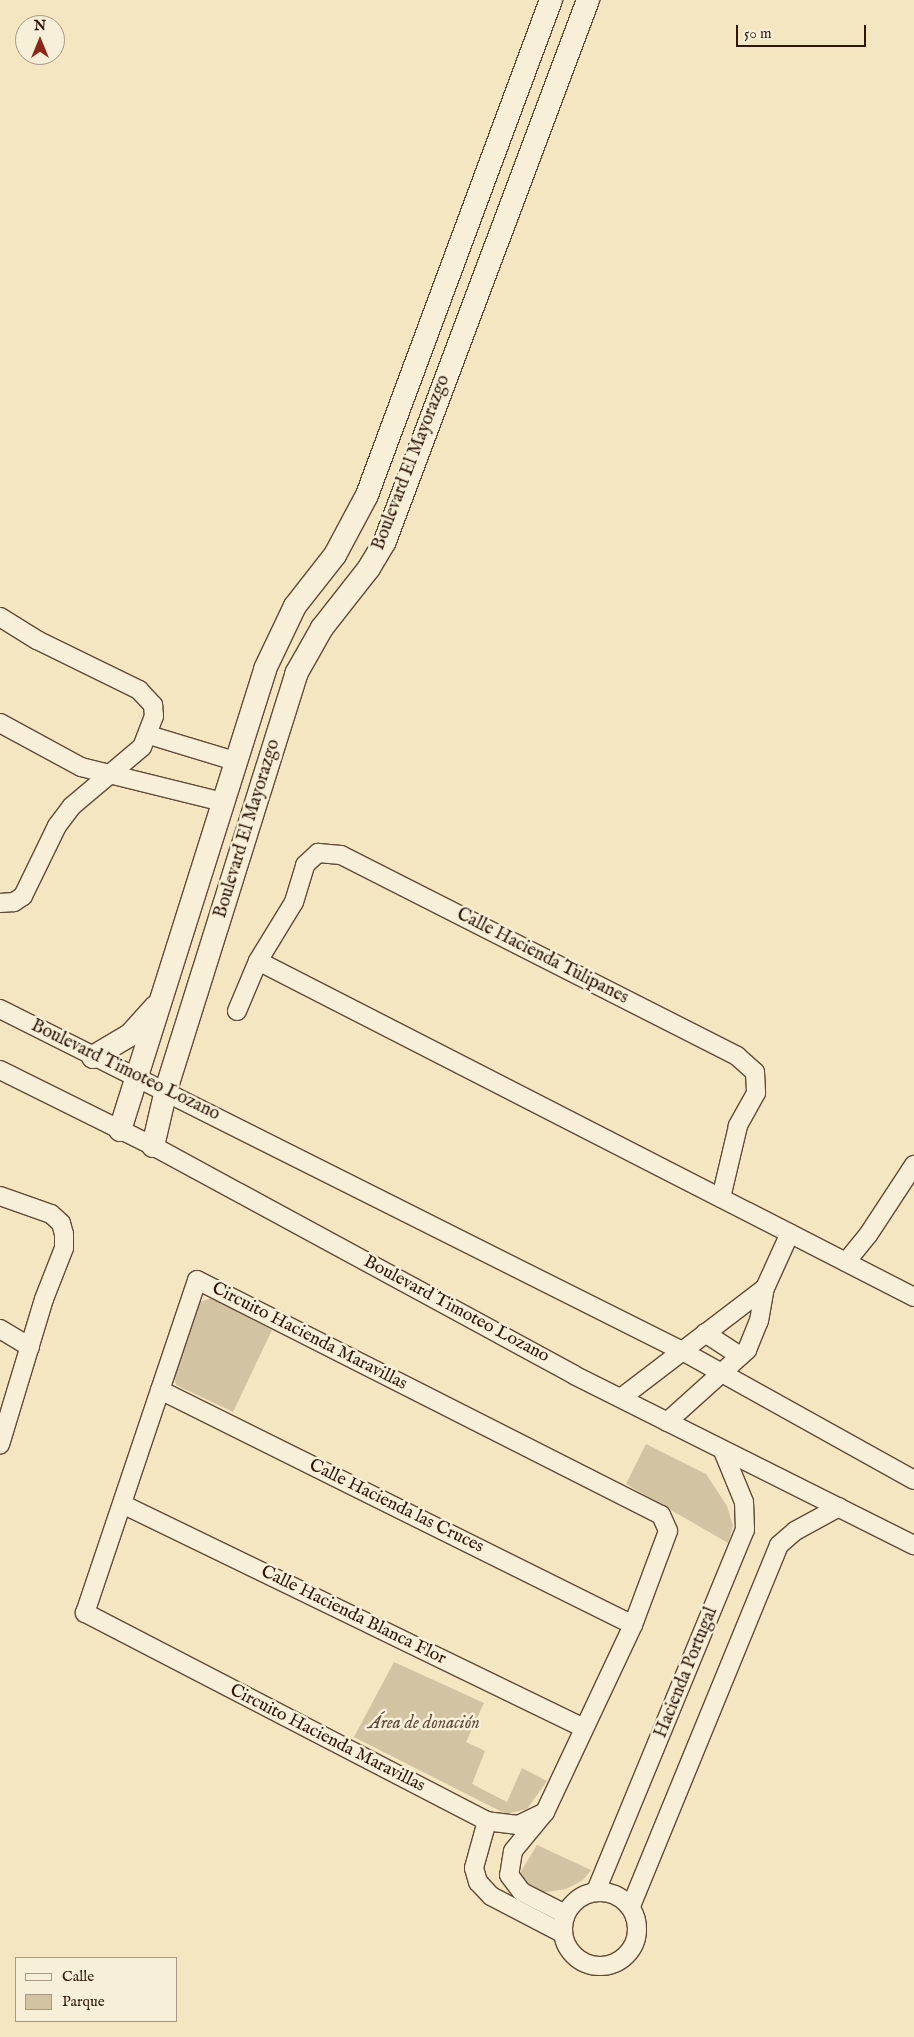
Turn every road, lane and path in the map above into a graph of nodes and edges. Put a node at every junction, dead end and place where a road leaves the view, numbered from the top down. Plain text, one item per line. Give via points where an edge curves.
1 (551, 0) edge
2 (588, 0) edge
3 (0, 617) edge
4 (0, 723) edge
5 (149, 735) junction
6 (235, 761) junction
7 (109, 777) junction
8 (262, 781) junction
9 (222, 802) junction
10 (0, 903) edge
11 (258, 961) junction
12 (159, 1002) junction
13 (0, 1009) edge
14 (237, 1010) dead end
15 (93, 1057) junction
16 (0, 1070) edge
17 (138, 1078) junction
18 (166, 1090) junction
19 (120, 1130) junction
20 (153, 1146) junction
21 (914, 1165) edge
22 (0, 1196) edge
23 (721, 1198) junction
24 (790, 1233) junction
25 (846, 1262) junction
26 (765, 1288) junction
27 (914, 1297) edge
28 (0, 1329) edge
29 (704, 1333) junction
30 (30, 1347) junction
31 (684, 1352) junction
32 (740, 1356) junction
33 (720, 1372) junction
34 (160, 1390) junction
35 (621, 1398) junction
36 (667, 1422) junction
37 (0, 1445) edge
38 (723, 1451) junction
39 (914, 1480) edge
40 (122, 1504) junction
41 (839, 1507) junction
42 (914, 1546) edge
43 (633, 1625) junction
44 (584, 1728) junction
45 (545, 1812) junction
46 (487, 1821) junction
47 (596, 1891) junction
48 (630, 1906) junction
49 (565, 1914) junction
50 (562, 1933) junction

1 - 6 street, Boulevard El Mayorazgo via 367,495 335,555 312,582 282,629 265,669
2 - 8 street, Boulevard El Mayorazgo via 385,541 369,568 308,649 287,697
3 - 5 street via 37,640 139,690 153,705
4 - 7 street via 81,767
5 - 6 street
5 - 7 street via 130,760
6 - 9 street, Boulevard El Mayorazgo
7 - 9 street
7 - 10 street via 72,806 57,826 23,896 14,902
8 - 9 street via 245,798
8 - 18 street, Boulevard El Mayorazgo
9 - 12 street, Boulevard El Mayorazgo
11 - 14 street, Calle Hacienda Tulipanes
11 - 23 street
11 - 23 street, Calle Hacienda Tulipanes via 294,902 305,864 318,852 328,852 341,855 737,1056 755,1072 756,1093 738,1126
12 - 15 street via 130,1035
12 - 17 street, Boulevard El Mayorazgo
13 - 15 street, Boulevard Timoteo Lozano
15 - 17 street, Boulevard Timoteo Lozano
16 - 19 street, Boulevard Timoteo Lozano
17 - 18 street, Boulevard Timoteo Lozano
17 - 19 street, Boulevard El Mayorazgo
18 - 20 street, Boulevard El Mayorazgo
18 - 31 street, Boulevard Timoteo Lozano
19 - 20 street, Boulevard Timoteo Lozano
20 - 35 street, Boulevard Timoteo Lozano
21 - 25 street via 868,1235
22 - 30 street via 51,1214 60,1223 64,1234 64,1248
23 - 24 street
24 - 25 street
24 - 26 street
25 - 27 street
26 - 29 street
26 - 32 street via 754,1336
28 - 30 street
29 - 31 street
29 - 32 street
30 - 37 street
31 - 33 street, Boulevard Timoteo Lozano
31 - 35 street
32 - 33 street
33 - 36 street
33 - 39 street, Boulevard Timoteo Lozano
34 - 40 street, Circuito Hacienda Maravillas
34 - 43 street, Calle Hacienda las Cruces
34 - 43 street, Circuito Hacienda Maravillas via 197,1280 662,1515 668,1531
35 - 36 street, Boulevard Timoteo Lozano
36 - 38 street, Boulevard Timoteo Lozano
38 - 41 street, Boulevard Timoteo Lozano
38 - 47 street, Hacienda Portugal via 744,1502 745,1530
40 - 44 street, Calle Hacienda Blanca Flor
40 - 46 street, Circuito Hacienda Maravillas via 85,1613
41 - 42 street, Boulevard Timoteo Lozano
41 - 48 street, Hacienda Portugal via 795,1530 779,1545
43 - 44 street, Circuito Hacienda Maravillas
44 - 45 street, Circuito Hacienda Maravillas
45 - 46 street via 518,1825
45 - 49 street, Circuito Hacienda Maravillas via 513,1851 509,1875 522,1892
46 - 50 street via 474,1868 478,1882 491,1896
47 - 48 street via 615,1894
47 - 49 street via 578,1898
48 - 50 street via 638,1925 635,1944 623,1959 604,1966 585,1964 569,1951
49 - 50 street

